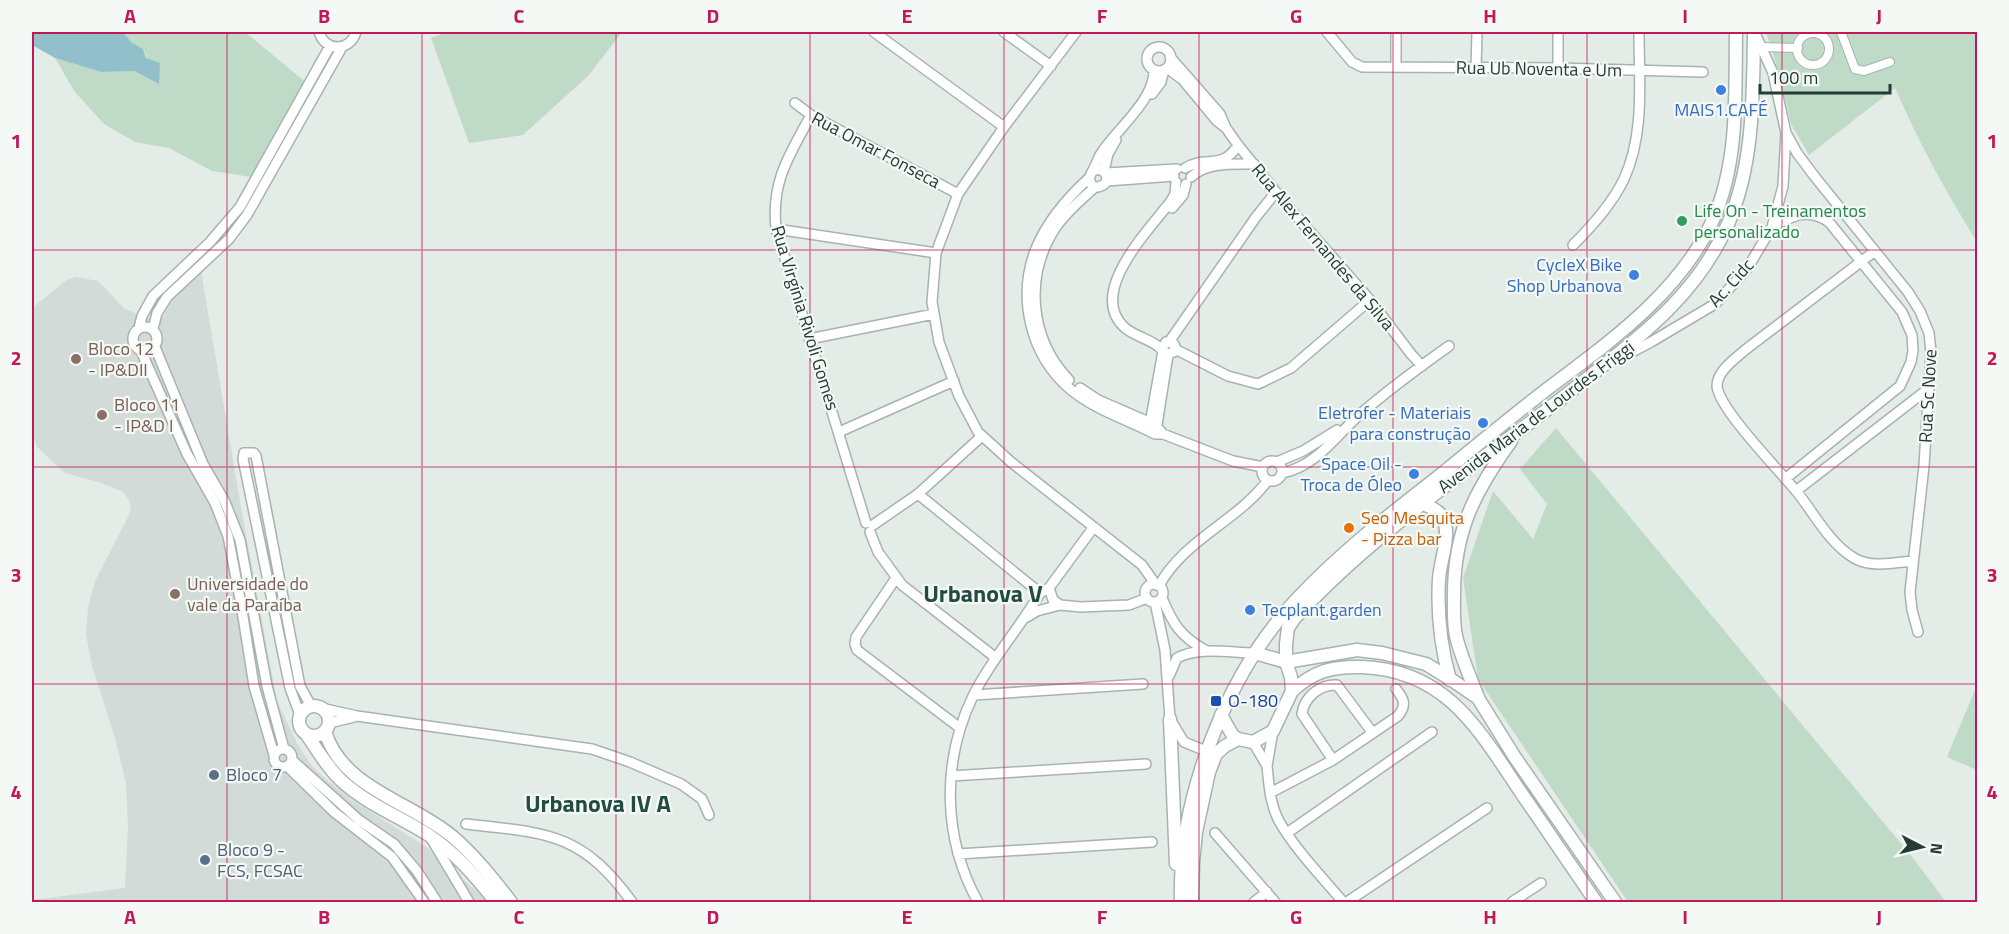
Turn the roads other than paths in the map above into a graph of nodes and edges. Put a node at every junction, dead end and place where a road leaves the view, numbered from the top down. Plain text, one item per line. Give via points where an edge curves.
1 (319, 32) edge
2 (356, 32) edge
3 (874, 32) edge
4 (1004, 32) edge
5 (1076, 32) edge
6 (1327, 32) edge
7 (1396, 32) edge
8 (1478, 32) edge
9 (1558, 32) edge
10 (1639, 32) edge
11 (1736, 32) edge
12 (1755, 32) edge
13 (1841, 32) edge
14 (1824, 36) edge
15 (330, 46) junction
16 (1761, 46) junction
17 (342, 47) junction
18 (1846, 47) junction
19 (1798, 48) junction
20 (1170, 57) junction
21 (1890, 62) dead end
22 (1051, 66) junction
23 (1396, 67) junction
24 (1476, 68) junction
25 (1558, 68) junction
26 (1166, 69) junction
27 (1154, 70) junction
28 (1639, 70) junction
29 (1703, 72) dead end
30 (795, 103) dead end
31 (811, 116) junction
32 (1004, 127) junction
33 (1226, 128) junction
34 (1785, 133) junction
35 (1238, 145) junction
36 (1254, 164) junction
37 (1091, 174) junction
38 (1178, 174) junction
39 (1106, 175) junction
40 (1189, 180) junction
41 (1095, 187) junction
42 (1276, 192) junction
43 (958, 194) junction
44 (1772, 227) junction
45 (776, 229) junction
46 (1573, 245) dead end
47 (1875, 251) junction
48 (936, 253) junction
49 (1861, 260) junction
50 (1370, 300) junction
51 (934, 314) junction
52 (139, 328) junction
53 (153, 329) junction
54 (809, 339) junction
55 (1913, 342) junction
56 (1931, 343) junction
57 (1449, 346) dead end
58 (155, 347) junction
59 (1167, 348) junction
60 (141, 351) junction
61 (1422, 366) junction
62 (1597, 370) junction
63 (954, 381) junction
64 (1928, 389) junction
65 (1357, 417) junction
66 (1155, 430) junction
67 (839, 432) junction
68 (1517, 433) junction
69 (982, 436) junction
70 (1277, 462) junction
71 (1263, 467) junction
72 (1282, 473) junction
73 (1785, 479) junction
74 (1268, 480) junction
75 (1796, 491) junction
76 (918, 494) junction
77 (1422, 504) junction
78 (870, 527) junction
79 (1093, 528) junction
80 (1912, 561) junction
81 (896, 578) junction
82 (1154, 586) junction
83 (1046, 591) junction
84 (1154, 600) junction
85 (1060, 605) junction
86 (1024, 618) junction
87 (1918, 632) dead end
88 (1286, 644) junction
89 (1443, 649) junction
90 (1205, 650) junction
91 (1255, 653) junction
92 (1328, 654) junction
93 (996, 658) junction
94 (1286, 662) junction
95 (1426, 664) junction
96 (1449, 678) junction
97 (1168, 680) junction
98 (1143, 684) dead end
99 (1396, 689) dead end
100 (1292, 691) junction
101 (974, 695) junction
102 (1478, 698) junction
103 (316, 707) junction
104 (1460, 708) junction
105 (300, 715) junction
106 (357, 716) junction
107 (1221, 716) junction
108 (1170, 719) junction
109 (327, 727) junction
110 (960, 728) junction
111 (1273, 731) junction
112 (1372, 732) junction
113 (1432, 732) dead end
114 (307, 735) junction
115 (1238, 739) junction
116 (1253, 742) junction
117 (284, 749) junction
118 (1211, 753) junction
119 (274, 755) junction
120 (1333, 760) junction
121 (290, 763) junction
122 (1146, 764) dead end
123 (1267, 766) junction
124 (951, 776) junction
125 (1270, 793) junction
126 (1487, 808) dead end
127 (710, 815) dead end
128 (466, 824) dead end
129 (1215, 832) dead end
130 (1287, 833) junction
131 (429, 835) junction
132 (1152, 842) dead end
133 (958, 854) junction
134 (480, 872) junction
135 (1180, 882) junction
136 (1541, 883) dead end
137 (1267, 892) junction
138 (424, 903) edge
139 (437, 903) edge
140 (469, 903) edge
141 (496, 903) edge
142 (511, 903) edge
143 (632, 903) edge
144 (978, 903) edge
145 (1181, 903) edge
146 (1192, 903) edge
147 (1254, 903) edge
148 (1275, 903) edge
149 (1345, 903) edge
150 (1512, 903) edge
151 (1596, 903) edge
152 (1615, 903) edge

1 - 15 street
2 - 17 street via 352,41
3 - 32 street
4 - 22 street
5 - 22 street
6 - 23 street, Rua Ub Noventa e Um via 1355,64
7 - 23 street
8 - 24 street
9 - 25 street
10 - 28 street
11 - 91 street, Avenida Maria de Lourdes Friggi via 1731,163 1713,219 1687,264 1617,334 1347,551 1298,598
12 - 16 street, Ac. Cidc
12 - 62 street, Avenida Maria de Lourdes Friggi via 1747,158 1722,237 1703,270 1677,302
13 - 18 street
14 - 18 street
14 - 19 street via 1808,34
14 - 19 street via 1829,51 1826,59 1814,65 1802,60
15 - 17 street
15 - 52 street via 240,207 210,242 153,296
16 - 19 street
16 - 34 street, Ac. Cidc via 1773,73
17 - 53 street via 247,215 229,239 167,297
18 - 21 street via 1852,65 1859,71
20 - 26 street
20 - 27 street via 1163,48 1151,50 1147,62
20 - 33 street, Rua Alex Fernandes da Silva via 1220,114
22 - 32 street
23 - 24 street, Rua Ub Noventa e Um
24 - 25 street, Rua Ub Noventa e Um
25 - 28 street, Rua Ub Noventa e Um
26 - 27 street
26 - 33 street, Rua Alex Fernandes da Silva via 1182,79
26 - 39 street via 1161,82 1111,148
27 - 37 street via 1148,93 1102,150
28 - 29 street, Rua Ub Noventa e Um
28 - 46 street via 1636,134 1625,176 1602,214
30 - 31 street, Rua Omar Fonseca
31 - 43 street, Rua Omar Fonseca
31 - 45 street, Rua Virgínia Rivoli Gomes via 777,186
32 - 43 street
33 - 35 street, Rua Alex Fernandes da Silva
34 - 44 street, Ac. Cidc via 1783,186
34 - 47 street, Rua Sc Nove
35 - 36 street, Rua Alex Fernandes da Silva
35 - 38 street via 1224,160 1193,164
36 - 40 street via 1202,169
36 - 42 street, Rua Alex Fernandes da Silva
37 - 39 street via 1099,169
37 - 41 street
37 - 66 street via 1056,214 1036,251 1027,293 1032,332 1043,357 1070,389 1102,410
38 - 39 street
38 - 40 street via 1181,185
38 - 40 street via 1190,171
38 - 59 street via 1175,194 1116,277 1111,297 1122,326
39 - 41 street via 1101,187
40 - 59 street via 1183,195 1124,275 1117,295 1129,325
41 - 66 street via 1061,220 1041,256 1036,280 1040,334 1070,381
42 - 50 street, Rua Alex Fernandes da Silva
42 - 59 street
43 - 48 street
44 - 49 street via 1795,215 1817,215 1833,225
44 - 62 street, Ac. Cidc via 1747,269 1715,304
45 - 48 street
45 - 54 street, Rua Virgínia Rivoli Gomes
47 - 49 street
47 - 56 street, Rua Sc Nove via 1915,302
48 - 51 street
49 - 55 street via 1902,312
49 - 73 street via 1745,350 1717,383 1732,417
50 - 59 street via 1291,368 1258,384 1228,376
50 - 61 street, Rua Alex Fernandes da Silva
51 - 54 street
51 - 63 street via 939,342
52 - 53 street
52 - 60 street via 133,342
53 - 58 street via 158,338
54 - 67 street, Rua Virgínia Rivoli Gomes
55 - 56 street
55 - 73 street via 1911,362 1900,386
56 - 64 street, Rua Sc Nove
57 - 61 street
58 - 60 street
58 - 117 street via 203,464 225,502 240,540 267,686
59 - 66 street
60 - 119 street via 228,536 254,686
61 - 65 street
62 - 68 street, Avenida Maria de Lourdes Friggi
63 - 67 street
63 - 69 street
64 - 75 street
64 - 80 street, Rua Sc Nove via 1924,466
65 - 70 street
65 - 72 street via 1306,465
66 - 71 street via 1233,461
67 - 78 street, Rua Virgínia Rivoli Gomes
68 - 77 street, Avenida Maria de Lourdes Friggi
68 - 102 street via 1482,483 1457,549 1454,623
69 - 76 street
69 - 79 street
70 - 71 street via 1270,461
70 - 72 street
71 - 74 street
72 - 74 street via 1276,481
73 - 75 street
74 - 82 street via 1256,496 1174,563
75 - 80 street via 1839,546 1854,558 1870,564
76 - 78 street
76 - 83 street
77 - 88 street, Avenida Maria de Lourdes Friggi via 1309,602 1288,628
77 - 89 street via 1440,513 1445,523 1439,578
78 - 81 street, Rua Virgínia Rivoli Gomes via 878,552
79 - 82 street via 1142,565
79 - 83 street
80 - 87 street, Rua Sc Nove via 1910,592
81 - 93 street, Rua Virgínia Rivoli Gomes
81 - 110 street via 856,636 857,650
82 - 84 street via 1145,593
82 - 84 street via 1163,592
83 - 85 street
83 - 86 street
84 - 85 street via 1129,605
84 - 90 street via 1186,639
84 - 97 street
85 - 86 street
86 - 93 street
88 - 92 street via 1302,655
88 - 94 street, Avenida Maria de Lourdes Friggi
89 - 95 street
89 - 96 street
90 - 91 street
90 - 97 street via 1177,658
91 - 94 street
91 - 107 street, Avenida Maria de Lourdes Friggi
92 - 94 street
92 - 95 street via 1358,650
93 - 101 street
94 - 100 street, Avenida Maria de Lourdes Friggi
95 - 96 street
96 - 102 street
96 - 104 street
97 - 108 street
98 - 101 street
99 - 112 street via 1403,698 1403,709
100 - 104 street via 1326,669 1374,668 1416,679
100 - 111 street
101 - 110 street
102 - 152 street
103 - 105 street via 306,708
103 - 105 street via 300,686 255,456 244,453 290,688
103 - 106 street
103 - 109 street via 327,714
104 - 151 street
105 - 114 street via 299,724
106 - 109 street
106 - 127 street via 592,749 681,784 702,800
107 - 115 street
107 - 118 street, Avenida Maria de Lourdes Friggi
108 - 118 street via 1184,742
108 - 135 street
109 - 114 street via 317,736
109 - 134 street via 336,754 345,766 362,781 453,837
110 - 124 street
111 - 116 street
111 - 123 street
112 - 120 street
112 - 120 street via 1337,685 1325,686 1309,697 1302,714
113 - 130 street
114 - 131 street via 342,781
115 - 116 street
115 - 118 street
116 - 123 street
117 - 119 street
117 - 121 street via 291,754
118 - 135 street, Avenida Maria de Lourdes Friggi via 1186,833
118 - 146 street, Avenida Maria de Lourdes Friggi via 1196,832
119 - 121 street via 281,767
120 - 125 street
121 - 138 street via 334,812 392,857
121 - 139 street via 394,844
122 - 124 street
123 - 125 street
124 - 133 street via 951,816
125 - 130 street
126 - 149 street
128 - 143 street via 532,832 564,841 599,863
129 - 137 street
130 - 149 street
131 - 134 street
131 - 140 street
132 - 133 street
133 - 144 street
134 - 141 street
134 - 142 street
135 - 145 street, Avenida Maria de Lourdes Friggi
136 - 150 street
137 - 147 street
137 - 148 street

